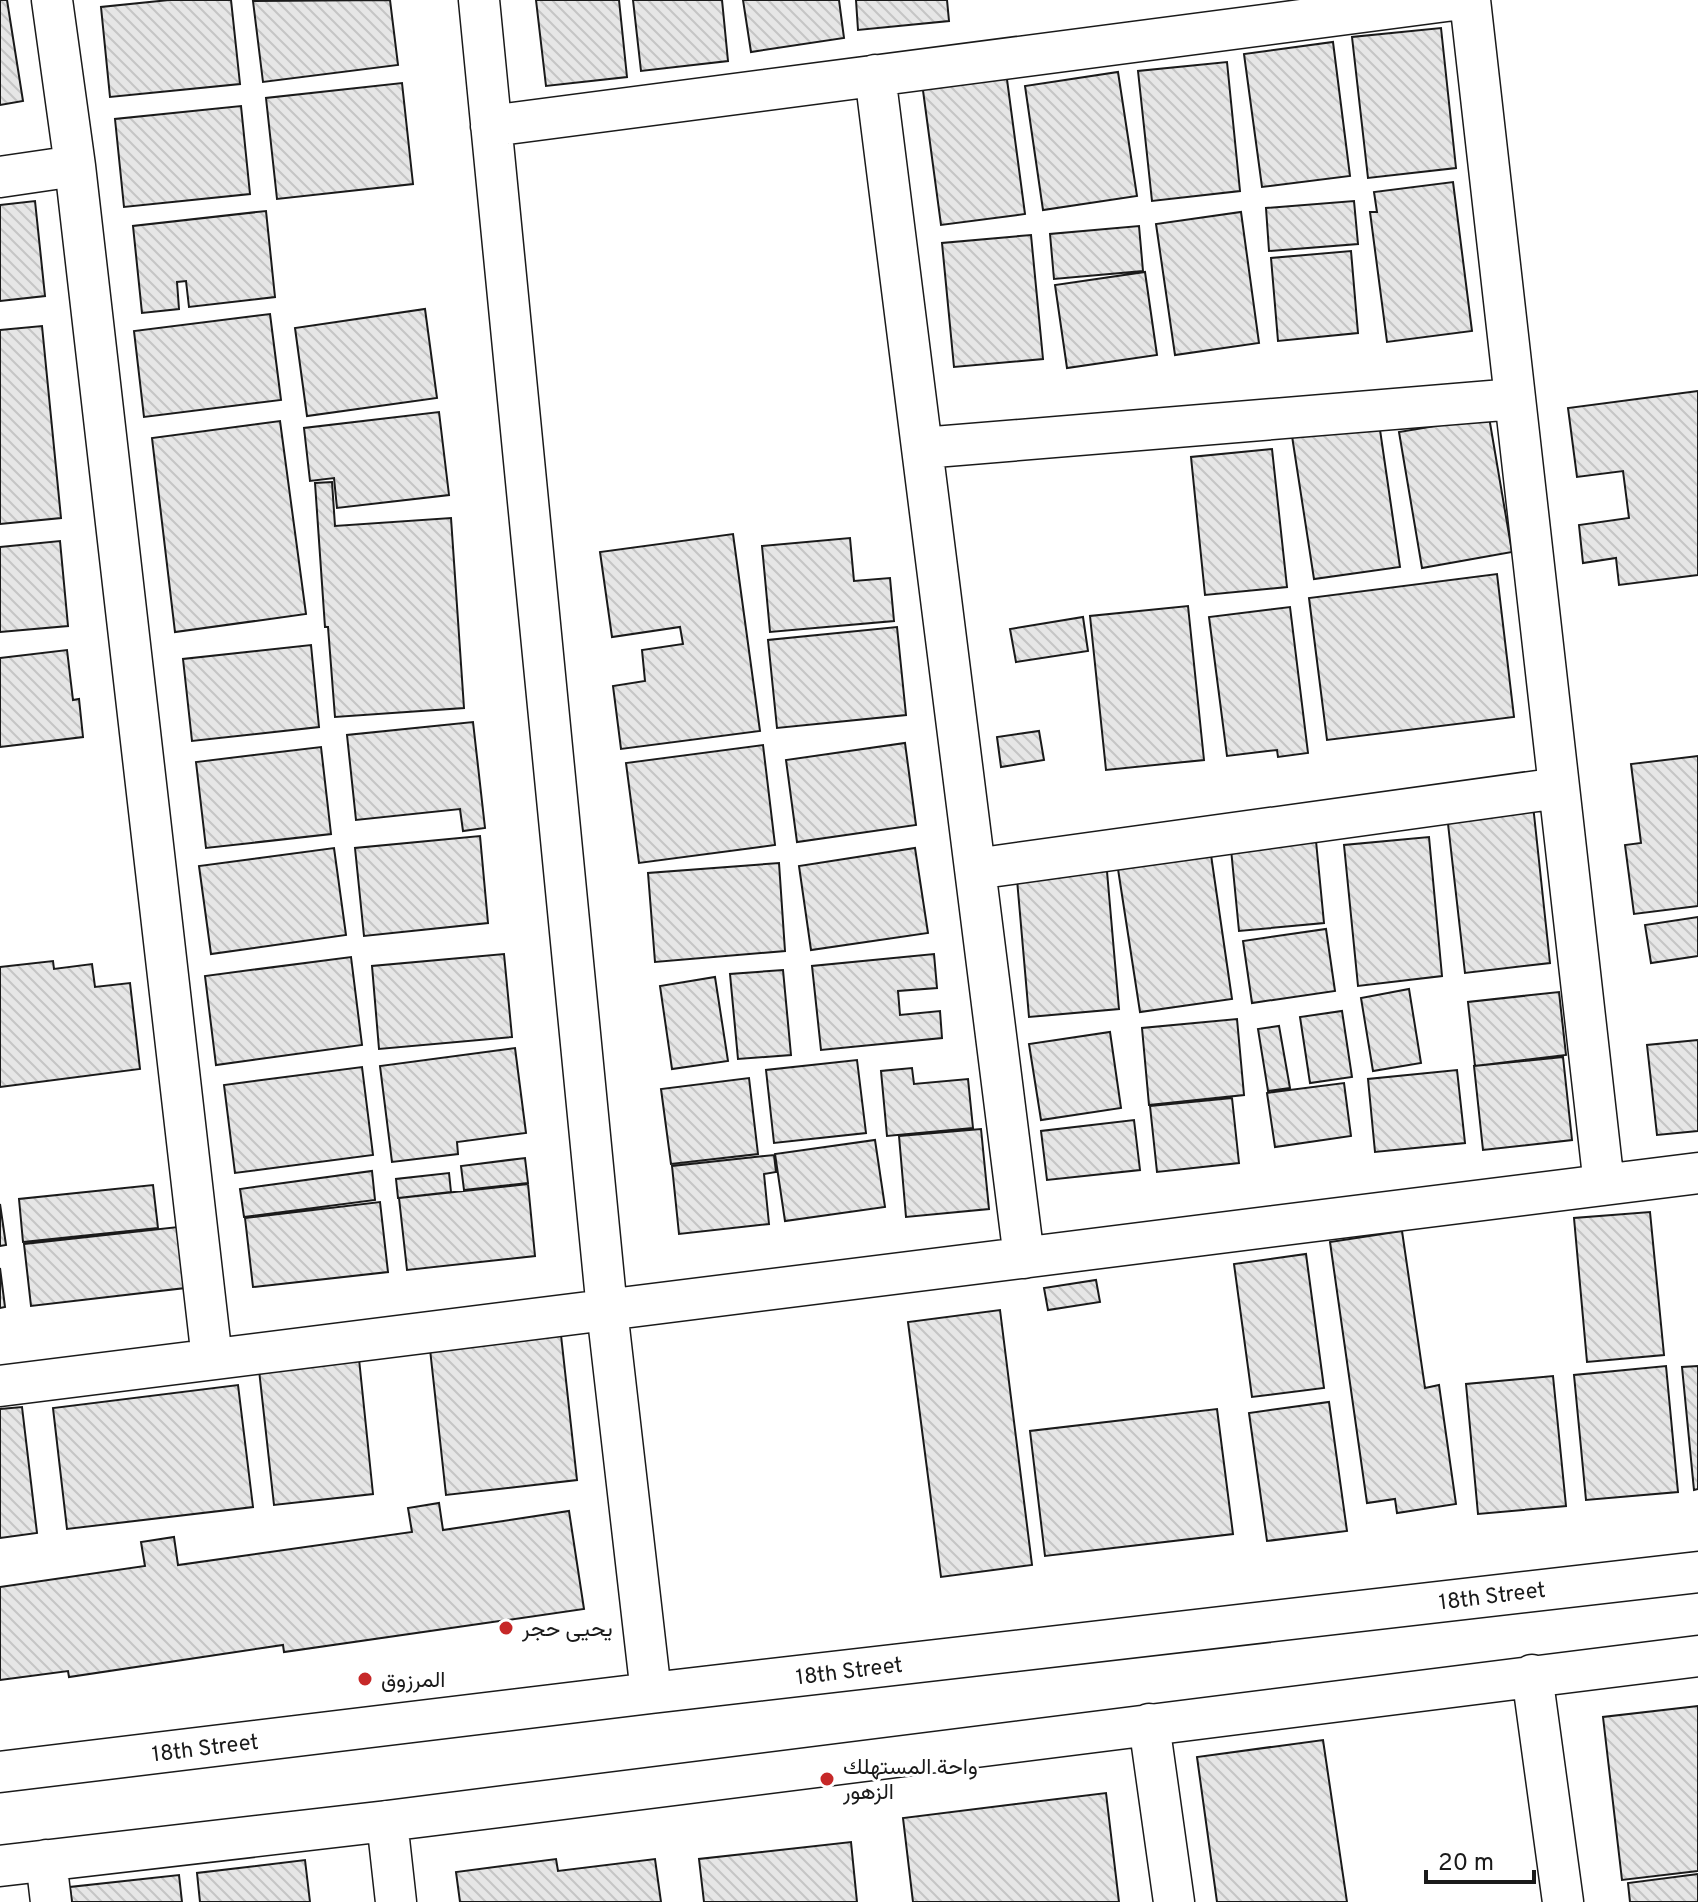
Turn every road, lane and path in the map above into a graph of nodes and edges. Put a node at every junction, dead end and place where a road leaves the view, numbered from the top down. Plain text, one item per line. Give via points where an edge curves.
1 (52, 0) edge
2 (479, 0) edge
3 (1454, 0) edge
4 (1470, 0) edge
5 (875, 75) junction
6 (491, 126) junction
7 (75, 166) junction
8 (0, 177) edge
9 (1515, 399) junction
10 (922, 448) junction
11 (1559, 788) junction
12 (975, 869) junction
13 (1698, 1173) edge
14 (1604, 1185) junction
15 (1024, 1258) junction
16 (607, 1310) junction
17 (212, 1359) junction
18 (0, 1386) edge
19 (1698, 1572) edge
20 (1695, 1655) edge
21 (1532, 1675) junction
22 (651, 1693) junction
23 (1149, 1724) junction
24 (0, 1772) edge
25 (387, 1821) junction
26 (14, 1868) edge
27 (51, 1902) edge
28 (396, 1902) edge
29 (1174, 1902) edge
30 (1563, 1902) edge

1 - 7 street
2 - 6 street
3 - 5 street
4 - 9 street
5 - 6 street
5 - 10 street
6 - 16 street
7 - 8 street
7 - 17 street
9 - 10 street
9 - 11 street
10 - 12 street
11 - 12 street
11 - 14 street
12 - 15 street
13 - 14 street
14 - 15 street
15 - 16 street
16 - 17 street
16 - 22 street
17 - 18 street
19 - 22 street, 18th Street
20 - 21 street
21 - 23 street
21 - 30 street
22 - 24 street, 18th Street
23 - 25 street
23 - 29 street
25 - 26 street
25 - 28 street
26 - 27 street

